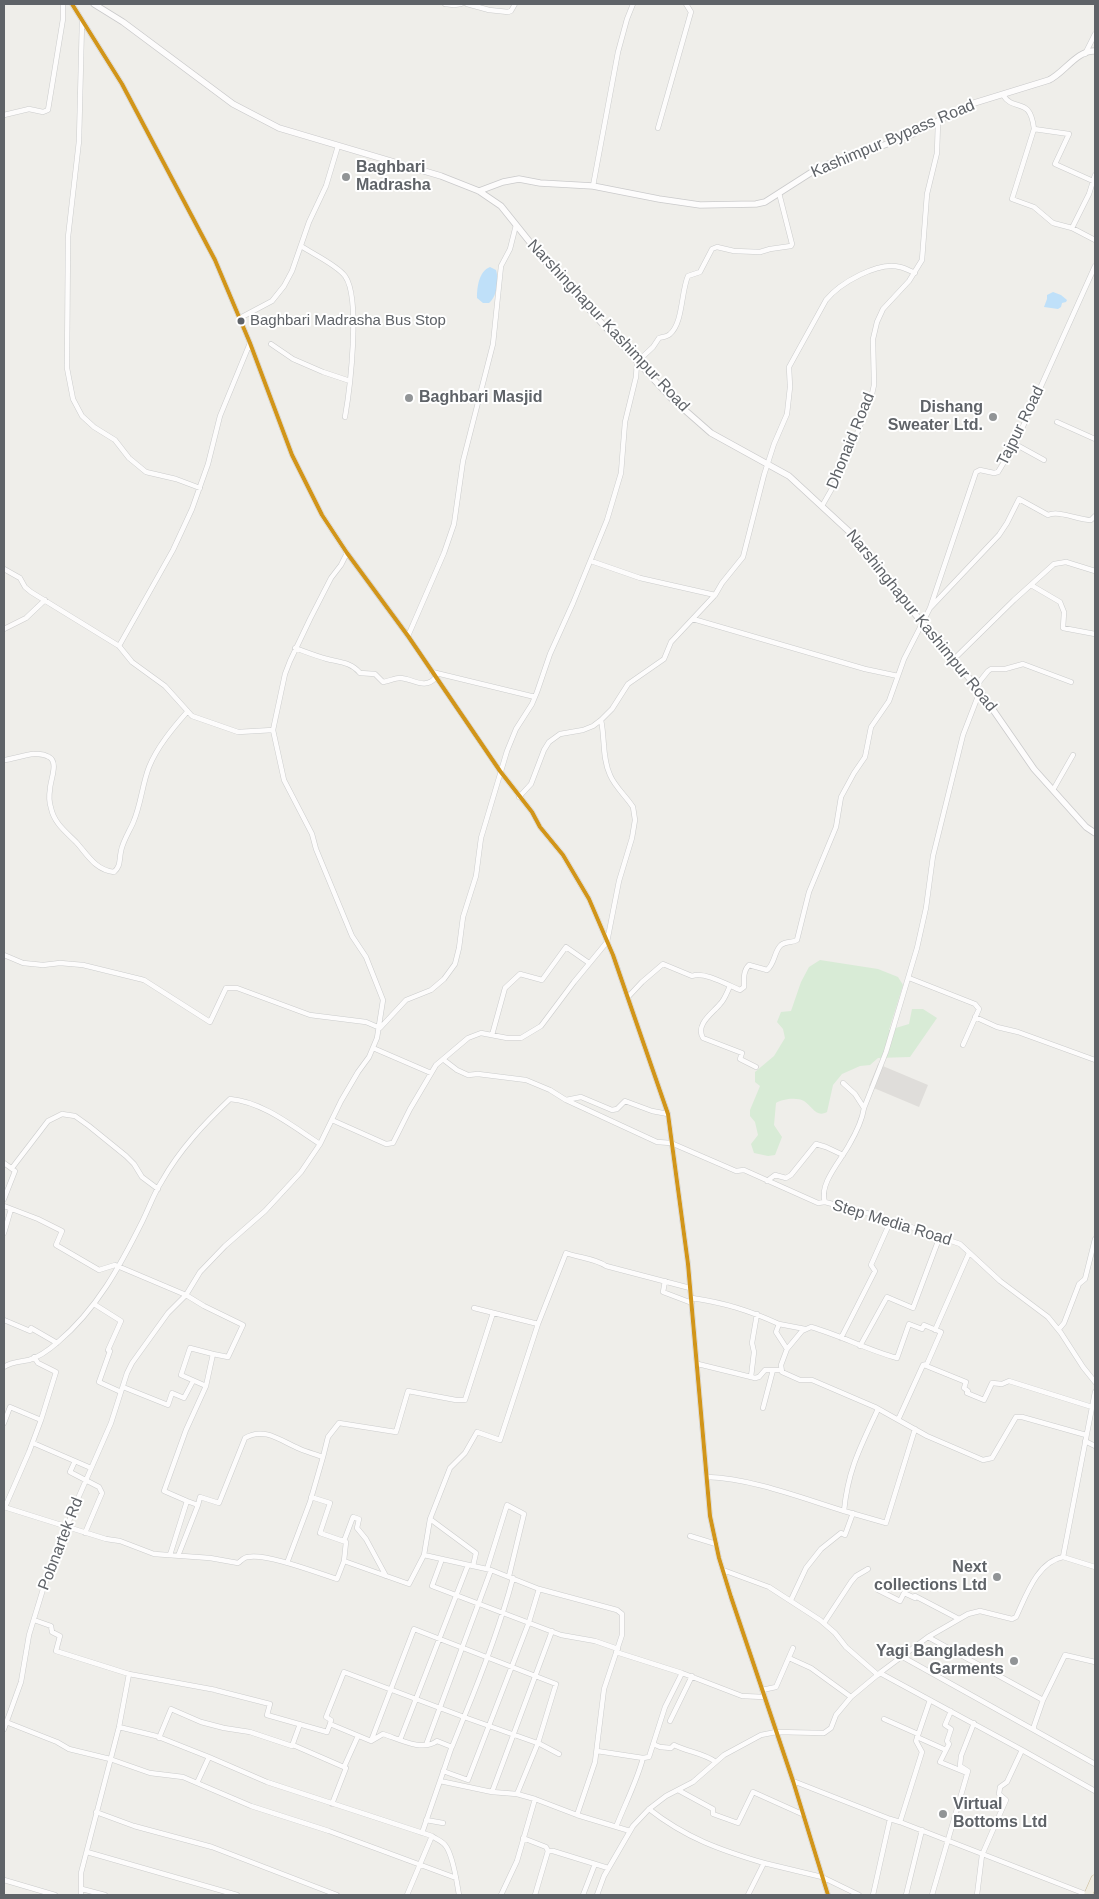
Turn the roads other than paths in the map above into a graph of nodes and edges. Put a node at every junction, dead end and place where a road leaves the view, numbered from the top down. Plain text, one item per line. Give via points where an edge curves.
1 (63, 4) edge
2 (72, 4) edge
3 (94, 4) edge
4 (445, 4) edge
5 (461, 4) edge
6 (467, 4) edge
7 (515, 4) edge
8 (633, 4) edge
9 (686, 4) edge
10 (82, 21) junction
11 (1095, 34) edge
12 (1095, 52) edge
13 (1085, 54) junction
14 (1003, 95) junction
15 (4, 115) edge
16 (938, 122) junction
17 (658, 128) dead end
18 (1034, 129) junction
19 (338, 146) junction
20 (1095, 175) edge
21 (1094, 181) junction
22 (593, 186) junction
23 (478, 191) junction
24 (779, 193) junction
25 (516, 224) junction
26 (1072, 228) junction
27 (1095, 240) edge
28 (300, 246) junction
29 (1095, 266) edge
30 (915, 273) junction
31 (240, 318) junction
32 (250, 343) junction
33 (271, 344) dead end
34 (637, 362) junction
35 (350, 381) junction
36 (345, 416) dead end
37 (1057, 422) dead end
38 (1095, 439) edge
39 (1014, 444) junction
40 (1044, 460) dead end
41 (768, 464) junction
42 (200, 488) junction
43 (822, 506) junction
44 (1095, 516) edge
45 (347, 553) junction
46 (591, 561) junction
47 (4, 569) edge
48 (1095, 571) edge
49 (1031, 585) junction
50 (715, 595) junction
51 (44, 600) junction
52 (930, 608) junction
53 (693, 619) junction
54 (922, 624) junction
55 (4, 628) edge
56 (1095, 634) edge
57 (408, 636) junction
58 (119, 646) junction
59 (295, 648) junction
60 (954, 659) junction
61 (432, 672) junction
62 (898, 676) junction
63 (436, 677) junction
64 (1071, 682) dead end
65 (978, 688) junction
66 (535, 697) junction
67 (187, 712) junction
68 (601, 720) junction
69 (273, 730) junction
70 (1073, 755) dead end
71 (4, 760) edge
72 (500, 771) junction
73 (1053, 790) junction
74 (519, 797) junction
75 (1095, 833) edge
76 (608, 942) junction
77 (4, 955) edge
78 (589, 963) junction
79 (909, 978) junction
80 (730, 986) junction
81 (628, 997) junction
82 (975, 1017) junction
83 (380, 1028) junction
84 (492, 1035) junction
85 (963, 1045) dead end
86 (373, 1048) junction
87 (444, 1060) junction
88 (1095, 1060) edge
89 (756, 1067) dead end
90 (431, 1073) junction
91 (843, 1083) dead end
92 (566, 1100) junction
93 (864, 1108) junction
94 (668, 1114) junction
95 (332, 1120) junction
96 (671, 1143) junction
97 (320, 1144) junction
98 (843, 1155) junction
99 (4, 1163) edge
100 (12, 1168) junction
101 (767, 1180) junction
102 (158, 1189) junction
103 (4, 1199) edge
104 (825, 1202) junction
105 (4, 1206) edge
106 (11, 1209) junction
107 (890, 1220) junction
108 (4, 1233) edge
109 (940, 1236) junction
110 (1095, 1239) edge
111 (969, 1253) junction
112 (119, 1267) junction
113 (665, 1281) junction
114 (690, 1288) junction
115 (186, 1296) junction
116 (692, 1300) junction
117 (94, 1304) junction
118 (474, 1308) dead end
119 (493, 1313) junction
120 (758, 1314) junction
121 (4, 1320) edge
122 (538, 1324) junction
123 (779, 1324) junction
124 (805, 1329) junction
125 (1059, 1329) junction
126 (935, 1330) junction
127 (841, 1338) junction
128 (57, 1343) junction
129 (860, 1346) junction
130 (787, 1349) junction
131 (213, 1354) junction
132 (34, 1357) junction
133 (698, 1364) junction
134 (924, 1365) junction
135 (4, 1367) edge
136 (774, 1370) junction
137 (780, 1370) junction
138 (751, 1377) junction
139 (193, 1381) junction
140 (1095, 1382) edge
141 (206, 1386) junction
142 (122, 1390) junction
143 (1095, 1392) edge
144 (1092, 1406) junction
145 (763, 1408) dead end
146 (878, 1409) junction
147 (41, 1420) junction
148 (898, 1420) junction
149 (4, 1423) edge
150 (915, 1429) junction
151 (1086, 1435) junction
152 (1085, 1441) junction
153 (32, 1443) junction
154 (1095, 1446) edge
155 (322, 1457) junction
156 (75, 1461) junction
157 (91, 1468) junction
158 (706, 1477) junction
159 (86, 1480) junction
160 (311, 1498) junction
161 (187, 1501) junction
162 (198, 1505) junction
163 (4, 1507) edge
164 (844, 1511) junction
165 (853, 1513) junction
166 (430, 1519) junction
167 (68, 1527) junction
168 (85, 1532) junction
169 (690, 1536) dead end
170 (344, 1541) junction
171 (716, 1544) junction
172 (170, 1555) junction
173 (178, 1556) junction
174 (424, 1556) junction
175 (1063, 1557) junction
176 (442, 1559) junction
177 (344, 1561) junction
178 (288, 1563) junction
179 (470, 1566) junction
180 (1095, 1567) edge
181 (489, 1569) junction
182 (868, 1569) dead end
183 (723, 1570) junction
184 (386, 1576) junction
185 (511, 1577) junction
186 (539, 1589) junction
187 (878, 1590) dead end
188 (456, 1595) junction
189 (790, 1600) junction
190 (480, 1604) junction
191 (504, 1612) junction
192 (958, 1619) junction
193 (34, 1620) junction
194 (529, 1622) junction
195 (824, 1623) junction
196 (552, 1631) junction
197 (928, 1637) junction
198 (439, 1639) junction
199 (463, 1648) junction
200 (793, 1648) dead end
201 (617, 1650) junction
202 (901, 1656) junction
203 (488, 1657) junction
204 (789, 1658) junction
205 (1095, 1662) edge
206 (512, 1666) junction
207 (682, 1673) junction
208 (129, 1674) junction
209 (879, 1674) junction
210 (536, 1675) junction
211 (692, 1676) junction
212 (390, 1690) junction
213 (762, 1690) junction
214 (764, 1697) junction
215 (851, 1698) junction
216 (417, 1699) junction
217 (930, 1700) junction
218 (1043, 1700) junction
219 (440, 1708) junction
220 (952, 1711) junction
221 (464, 1717) junction
222 (884, 1719) dead end
223 (670, 1721) dead end
224 (5, 1722) edge
225 (974, 1723) junction
226 (300, 1724) junction
227 (330, 1724) junction
228 (489, 1725) junction
229 (119, 1727) junction
230 (4, 1729) edge
231 (1034, 1730) junction
232 (776, 1732) junction
233 (514, 1734) junction
234 (918, 1735) junction
235 (358, 1736) junction
236 (159, 1738) junction
237 (400, 1740) junction
238 (371, 1741) junction
239 (538, 1743) junction
240 (653, 1744) junction
241 (292, 1745) junction
242 (426, 1745) junction
243 (452, 1746) junction
244 (946, 1750) junction
245 (1022, 1750) junction
246 (597, 1751) junction
247 (559, 1754) dead end
248 (209, 1757) junction
249 (643, 1758) junction
250 (110, 1759) junction
251 (716, 1762) junction
252 (1095, 1764) edge
253 (344, 1767) junction
254 (443, 1771) junction
255 (967, 1773) junction
256 (440, 1781) junction
257 (794, 1781) junction
258 (197, 1783) junction
259 (464, 1786) dead end
260 (678, 1790) junction
261 (1095, 1791) edge
262 (492, 1792) junction
263 (517, 1794) junction
264 (536, 1799) junction
265 (332, 1804) junction
266 (649, 1809) junction
267 (96, 1812) junction
268 (802, 1814) junction
269 (577, 1815) junction
270 (890, 1819) junction
271 (426, 1820) junction
272 (900, 1822) junction
273 (443, 1823) dead end
274 (616, 1827) junction
275 (922, 1830) junction
276 (630, 1831) junction
277 (422, 1833) junction
278 (432, 1836) junction
279 (523, 1838) junction
280 (947, 1840) junction
281 (548, 1851) junction
282 (87, 1852) junction
283 (982, 1855) junction
284 (764, 1863) junction
285 (420, 1864) junction
286 (595, 1864) junction
287 (608, 1868) junction
288 (822, 1877) junction
289 (456, 1878) junction
290 (1095, 1879) edge
291 (4, 1880) edge
292 (82, 1889) junction
293 (55, 1895) edge
294 (81, 1895) edge
295 (105, 1895) edge
296 (237, 1895) edge
297 (338, 1895) edge
298 (407, 1895) edge
299 (458, 1895) edge
300 (501, 1895) edge
301 (535, 1895) edge
302 (583, 1895) edge
303 (597, 1895) edge
304 (748, 1895) edge
305 (828, 1895) edge
306 (859, 1895) edge
307 (873, 1895) edge
308 (906, 1895) edge
309 (932, 1895) edge
310 (977, 1895) edge
311 (1088, 1895) edge

1 - 15 street via 48,110 28,109
2 - 10 street
3 - 19 main road, Narshinghapur Kashimpur Road via 234,104 279,128
4 - 5 street
6 - 7 street via 511,12
8 - 22 street via 618,52
9 - 17 street via 692,12
10 - 31 street via 122,84 215,260
10 - 42 street via 78,140 68,236 67,368 74,399 82,416 115,440 146,472
11 - 13 street
12 - 13 main road, Kashimpur Bypass Road
13 - 14 main road, Kashimpur Bypass Road via 1053,78
14 - 16 main road, Kashimpur Bypass Road via 972,104
14 - 18 street via 1008,101 1028,108
16 - 24 main road, Kashimpur Bypass Road via 815,170
16 - 30 street, Dhonaid Road via 937,153 927,194 924,252
18 - 21 street via 1068,134 1055,164
18 - 26 street via 1012,199 1034,207 1053,223
19 - 23 main road, Narshinghapur Kashimpur Road via 432,172
19 - 28 street via 326,186
20 - 21 street
21 - 26 street
22 - 23 main road, Kashimpur Bypass Road via 512,180
22 - 24 main road, Kashimpur Bypass Road via 700,205 756,204
23 - 25 main road, Narshinghapur Kashimpur Road via 501,206
24 - 34 street via 791,246 760,252 734,251 717,246 712,249 700,272 688,276 680,315 672,333 659,338
25 - 34 main road, Narshinghapur Kashimpur Road via 549,266
25 - 57 street via 510,249 501,266 493,344 463,461 454,524
26 - 27 street
28 - 31 street via 292,271 279,294 268,304
28 - 35 street via 341,272 351,290 354,336
29 - 39 street, Tajpur Road
30 - 41 street via 895,266 875,269 835,290 826,300 791,361 787,414
30 - 43 street, Dhonaid Road via 880,314 873,339 872,394 852,449
31 - 32 street
32 - 42 street via 220,416
32 - 45 street via 292,455 322,515
33 - 35 street via 293,359
34 - 41 main road, Narshinghapur Kashimpur Road via 711,433
34 - 46 street via 621,473
35 - 36 street
37 - 38 street
39 - 40 street
39 - 52 street, Tajpur Road via 998,472 976,472
41 - 43 main road, Narshinghapur Kashimpur Road via 789,476
41 - 50 street via 743,557
42 - 58 street via 173,550
43 - 54 main road, Narshinghapur Kashimpur Road via 855,537
44 - 52 street via 1091,520 1081,520 1053,513 1048,515 1019,499 999,534
45 - 57 street
45 - 59 street
46 - 50 street via 640,578
46 - 66 street via 550,654
47 - 51 street via 20,578 25,587
48 - 49 street via 1066,562 1054,564
49 - 56 street via 1060,602 1064,612 1063,628
49 - 60 street
50 - 53 street
51 - 55 street via 26,618
51 - 58 street
52 - 54 street, Tajpur Road
53 - 62 street via 865,670
53 - 68 street via 671,642 664,659 628,684
54 - 60 main road, Narshinghapur Kashimpur Road
54 - 62 street, Tajpur Road
57 - 61 street
58 - 67 street via 132,662 166,686
59 - 63 street via 374,674 383,682 400,678 427,683
59 - 69 street via 285,674
60 - 65 main road, Narshinghapur Kashimpur Road
61 - 63 street
61 - 66 street
62 - 80 street, Tajpur Road via 890,701 871,727 865,757 841,797 836,827 809,892 797,940 779,946 767,970 749,965 744,987 740,990
63 - 72 street
64 - 65 street via 1023,664 1005,670 991,669
65 - 73 main road, Narshinghapur Kashimpur Road via 1034,769
65 - 79 street via 933,856 926,908
66 - 72 street via 516,728
67 - 69 street via 238,732
67 - 71 street via 150,764 133,824 114,872 107,872 89,859 52,812 49,797 53,770 51,757 40,754
68 - 74 street via 583,730 560,734 549,742 531,784
68 - 76 street via 609,775 635,811 632,838 619,881
69 - 83 street via 284,780 312,834 352,936 366,957 383,1000
70 - 73 street
72 - 74 street
72 - 83 street via 463,918 455,964 444,979 426,993 406,1000
73 - 75 main road, Narshinghapur Kashimpur Road
74 - 76 street via 563,855 589,899
76 - 78 street
76 - 81 street
77 - 83 street via 22,963 83,965 144,980 210,1022 226,988 237,988 310,1015 366,1022
78 - 84 street via 540,1026 521,1038
78 - 84 street via 566,947 542,980 520,974 504,988
79 - 82 street via 975,1004 979,1009
79 - 93 street
80 - 81 street via 663,964
80 - 89 street via 700,1032 703,1038 742,1053 740,1059
81 - 94 street
82 - 85 street
82 - 88 street
83 - 86 street, Pobnartek Rd
84 - 87 street via 481,1033 468,1038
86 - 90 street
86 - 95 street, Pobnartek Rd
87 - 90 street
87 - 92 street, Step Media Road via 468,1075 526,1080
90 - 95 street via 393,1143 386,1144
91 - 93 street
92 - 94 street via 581,1097 612,1110 625,1101
92 - 96 street, Step Media Road via 657,1142
93 - 98 street via 862,1121
94 - 96 street
95 - 97 street, Pobnartek Rd
96 - 101 street, Step Media Road via 736,1171 744,1170
96 - 114 street
97 - 102 street via 258,1105 230,1099 197,1132
97 - 115 street, Pobnartek Rd via 301,1172 265,1212 200,1272
98 - 101 street via 816,1144 786,1178 775,1175
98 - 104 street via 825,1189
99 - 100 street
100 - 102 street via 48,1121 62,1114 75,1116 90,1126
100 - 103 street via 15,1171
101 - 104 street, Step Media Road via 818,1203
102 - 112 street
104 - 107 street, Step Media Road
105 - 106 street
106 - 108 street
106 - 112 street via 62,1231 56,1245 99,1270 115,1265
107 - 109 street, Step Media Road
107 - 127 street via 871,1265 875,1271
109 - 111 street, Step Media Road via 960,1244
109 - 129 street via 913,1308 887,1297
110 - 125 street via 1086,1279 1079,1284
111 - 125 street, Step Media Road
111 - 126 street
112 - 115 street
112 - 117 street
113 - 114 street
113 - 116 street via 663,1292
113 - 122 street via 566,1253
114 - 116 street
115 - 131 street via 243,1325 228,1357
115 - 142 street, Pobnartek Rd via 168,1313 132,1363
116 - 120 street via 726,1303
116 - 133 street
117 - 128 street
117 - 142 street via 121,1321 99,1382
118 - 119 street
119 - 122 street
119 - 155 street via 465,1400 408,1391 396,1432 340,1423 328,1437
120 - 123 street
120 - 138 street via 752,1343
121 - 128 street via 30,1331 31,1328
122 - 166 street via 500,1440 477,1432 450,1468
123 - 124 street
123 - 130 street via 776,1332
124 - 127 street via 811,1327
124 - 130 street
125 - 140 street, Step Media Road
126 - 129 street via 908,1324 897,1358
126 - 134 street via 940,1332
127 - 129 street
128 - 132 street
130 - 137 street
131 - 139 street via 190,1348 182,1375
131 - 141 street
132 - 135 street
132 - 147 street via 38,1363 56,1372
133 - 138 street
133 - 158 street
134 - 144 street via 966,1382 964,1388 967,1393 984,1400 992,1383 1009,1381
134 - 148 street
136 - 137 street
136 - 138 street via 765,1370 759,1377
136 - 145 street
137 - 146 street via 800,1380 812,1380
139 - 141 street
139 - 142 street via 184,1398 172,1393 168,1405
141 - 161 street via 164,1491
142 - 157 street, Pobnartek Rd
143 - 144 street
144 - 151 street
146 - 148 street
146 - 164 street via 854,1460
147 - 149 street via 10,1407
147 - 153 street
148 - 150 street
150 - 151 street via 983,1460 992,1458 1016,1416
150 - 165 street via 886,1523
151 - 152 street
152 - 154 street
152 - 175 street
153 - 156 street
153 - 163 street
155 - 160 street
155 - 162 street via 274,1436 251,1434 245,1438 218,1503 200,1497
156 - 157 street
156 - 159 street via 70,1472
157 - 159 street, Pobnartek Rd
158 - 164 street via 722,1477 760,1486
158 - 171 street
159 - 167 street, Pobnartek Rd
159 - 168 street via 99,1487 102,1493
160 - 170 street via 330,1503 320,1532
160 - 178 street
161 - 162 street
161 - 172 street
162 - 173 street
163 - 167 street
164 - 165 street
165 - 189 street via 845,1535 841,1533 821,1549 806,1568
166 - 174 street
166 - 179 street via 476,1553
167 - 168 street
167 - 193 street, Pobnartek Rd
168 - 172 street via 149,1553
169 - 171 street
170 - 177 street
170 - 184 street via 353,1517 359,1520 357,1528
171 - 183 street
172 - 173 street
173 - 178 street via 238,1563 249,1556
174 - 176 street
174 - 184 street via 409,1584
175 - 180 street
175 - 192 street via 1055,1558 1039,1572 1016,1617 1012,1619 980,1610
176 - 179 street
176 - 188 street via 432,1586
177 - 178 street via 337,1578
177 - 184 street
179 - 181 street
179 - 188 street
181 - 185 street
181 - 185 street via 507,1505 524,1514
181 - 190 street
182 - 195 street via 851,1582
183 - 189 street via 770,1587
183 - 213 street
185 - 186 street
185 - 191 street
186 - 194 street
186 - 201 street via 621,1612 622,1635
187 - 192 street via 900,1601 904,1593 915,1596
188 - 190 street
188 - 198 street
189 - 195 street
190 - 191 street
190 - 199 street
191 - 194 street
191 - 203 street
192 - 197 street
193 - 208 street via 51,1626 52,1632 60,1636 56,1651
193 - 224 street, Pobnartek Rd via 21,1682
194 - 196 street
194 - 206 street
195 - 209 street via 846,1647
196 - 201 street
196 - 210 street
197 - 202 street
197 - 218 street
198 - 199 street
198 - 212 street via 414,1629
198 - 216 street
199 - 203 street
199 - 219 street
200 - 204 street
201 - 207 street
201 - 246 street via 604,1689
202 - 209 street
202 - 231 street
203 - 206 street
203 - 221 street
204 - 213 street via 776,1686
204 - 215 street via 811,1668
205 - 218 street via 1066,1655
206 - 210 street
206 - 228 street
207 - 211 street
207 - 240 street via 665,1707
208 - 226 street via 270,1704 266,1715
208 - 229 street
209 - 215 street
209 - 217 street
210 - 233 street
210 - 239 street via 556,1684
211 - 214 street via 742,1696
211 - 223 street
212 - 216 street
212 - 227 street via 344,1672 326,1717 331,1720
212 - 238 street
213 - 214 street
214 - 232 street
215 - 232 street via 824,1733
216 - 219 street
216 - 237 street
217 - 220 street
217 - 234 street
218 - 231 street
219 - 221 street
219 - 242 street
220 - 225 street
220 - 244 street via 945,1726 951,1729
221 - 228 street
221 - 243 street
222 - 234 street
224 - 230 street, Pobnartek Rd
224 - 250 street via 69,1749
225 - 245 street
225 - 255 street via 961,1756 960,1766
226 - 227 street via 327,1732
226 - 241 street
227 - 235 street
228 - 233 street
228 - 254 street via 468,1780
229 - 236 street
229 - 250 street
231 - 252 street
232 - 251 street via 761,1735
232 - 257 street
233 - 239 street
233 - 262 street
234 - 244 street
234 - 272 street via 916,1741 922,1752
235 - 238 street
235 - 253 street
236 - 241 street via 171,1709 201,1722
236 - 248 street
237 - 238 street via 383,1734
237 - 242 street
239 - 247 street
239 - 263 street
240 - 249 street via 649,1757
240 - 251 street via 671,1748 674,1745
241 - 253 street
242 - 243 street via 431,1746 437,1741
243 - 254 street
244 - 255 street via 940,1762
245 - 261 street
245 - 283 street via 1007,1782 1000,1788 999,1794 1006,1800
246 - 249 street
246 - 269 street
248 - 258 street
248 - 265 street via 267,1782
249 - 274 street
250 - 258 street
250 - 267 street
251 - 260 street
253 - 265 street
254 - 256 street
255 - 280 street
256 - 259 street
256 - 262 street
256 - 271 street
257 - 268 street
257 - 270 street
258 - 285 street via 251,1806
260 - 266 street
260 - 268 street via 713,1809 712,1814 738,1823 753,1792
262 - 263 street
263 - 264 street
264 - 269 street
264 - 279 street
265 - 277 street
266 - 276 street
266 - 284 street via 670,1826 694,1838
267 - 282 street
267 - 297 street via 212,1847
268 - 288 street
269 - 274 street
270 - 272 street
270 - 307 street
271 - 273 street
271 - 277 street
272 - 275 street
274 - 276 street
275 - 280 street
275 - 308 street
276 - 287 street
277 - 278 street
278 - 285 street
278 - 289 street via 445,1845
279 - 281 street via 546,1847
279 - 300 street via 517,1861
280 - 283 street
280 - 309 street
281 - 286 street
281 - 301 street
282 - 292 street via 81,1873
282 - 296 street
283 - 310 street
283 - 311 street
284 - 288 street
284 - 304 street
285 - 289 street
285 - 298 street
286 - 287 street
286 - 302 street
287 - 303 street
288 - 305 street
288 - 306 street
289 - 299 street
290 - 311 highway
291 - 293 street
292 - 294 street
292 - 295 street

